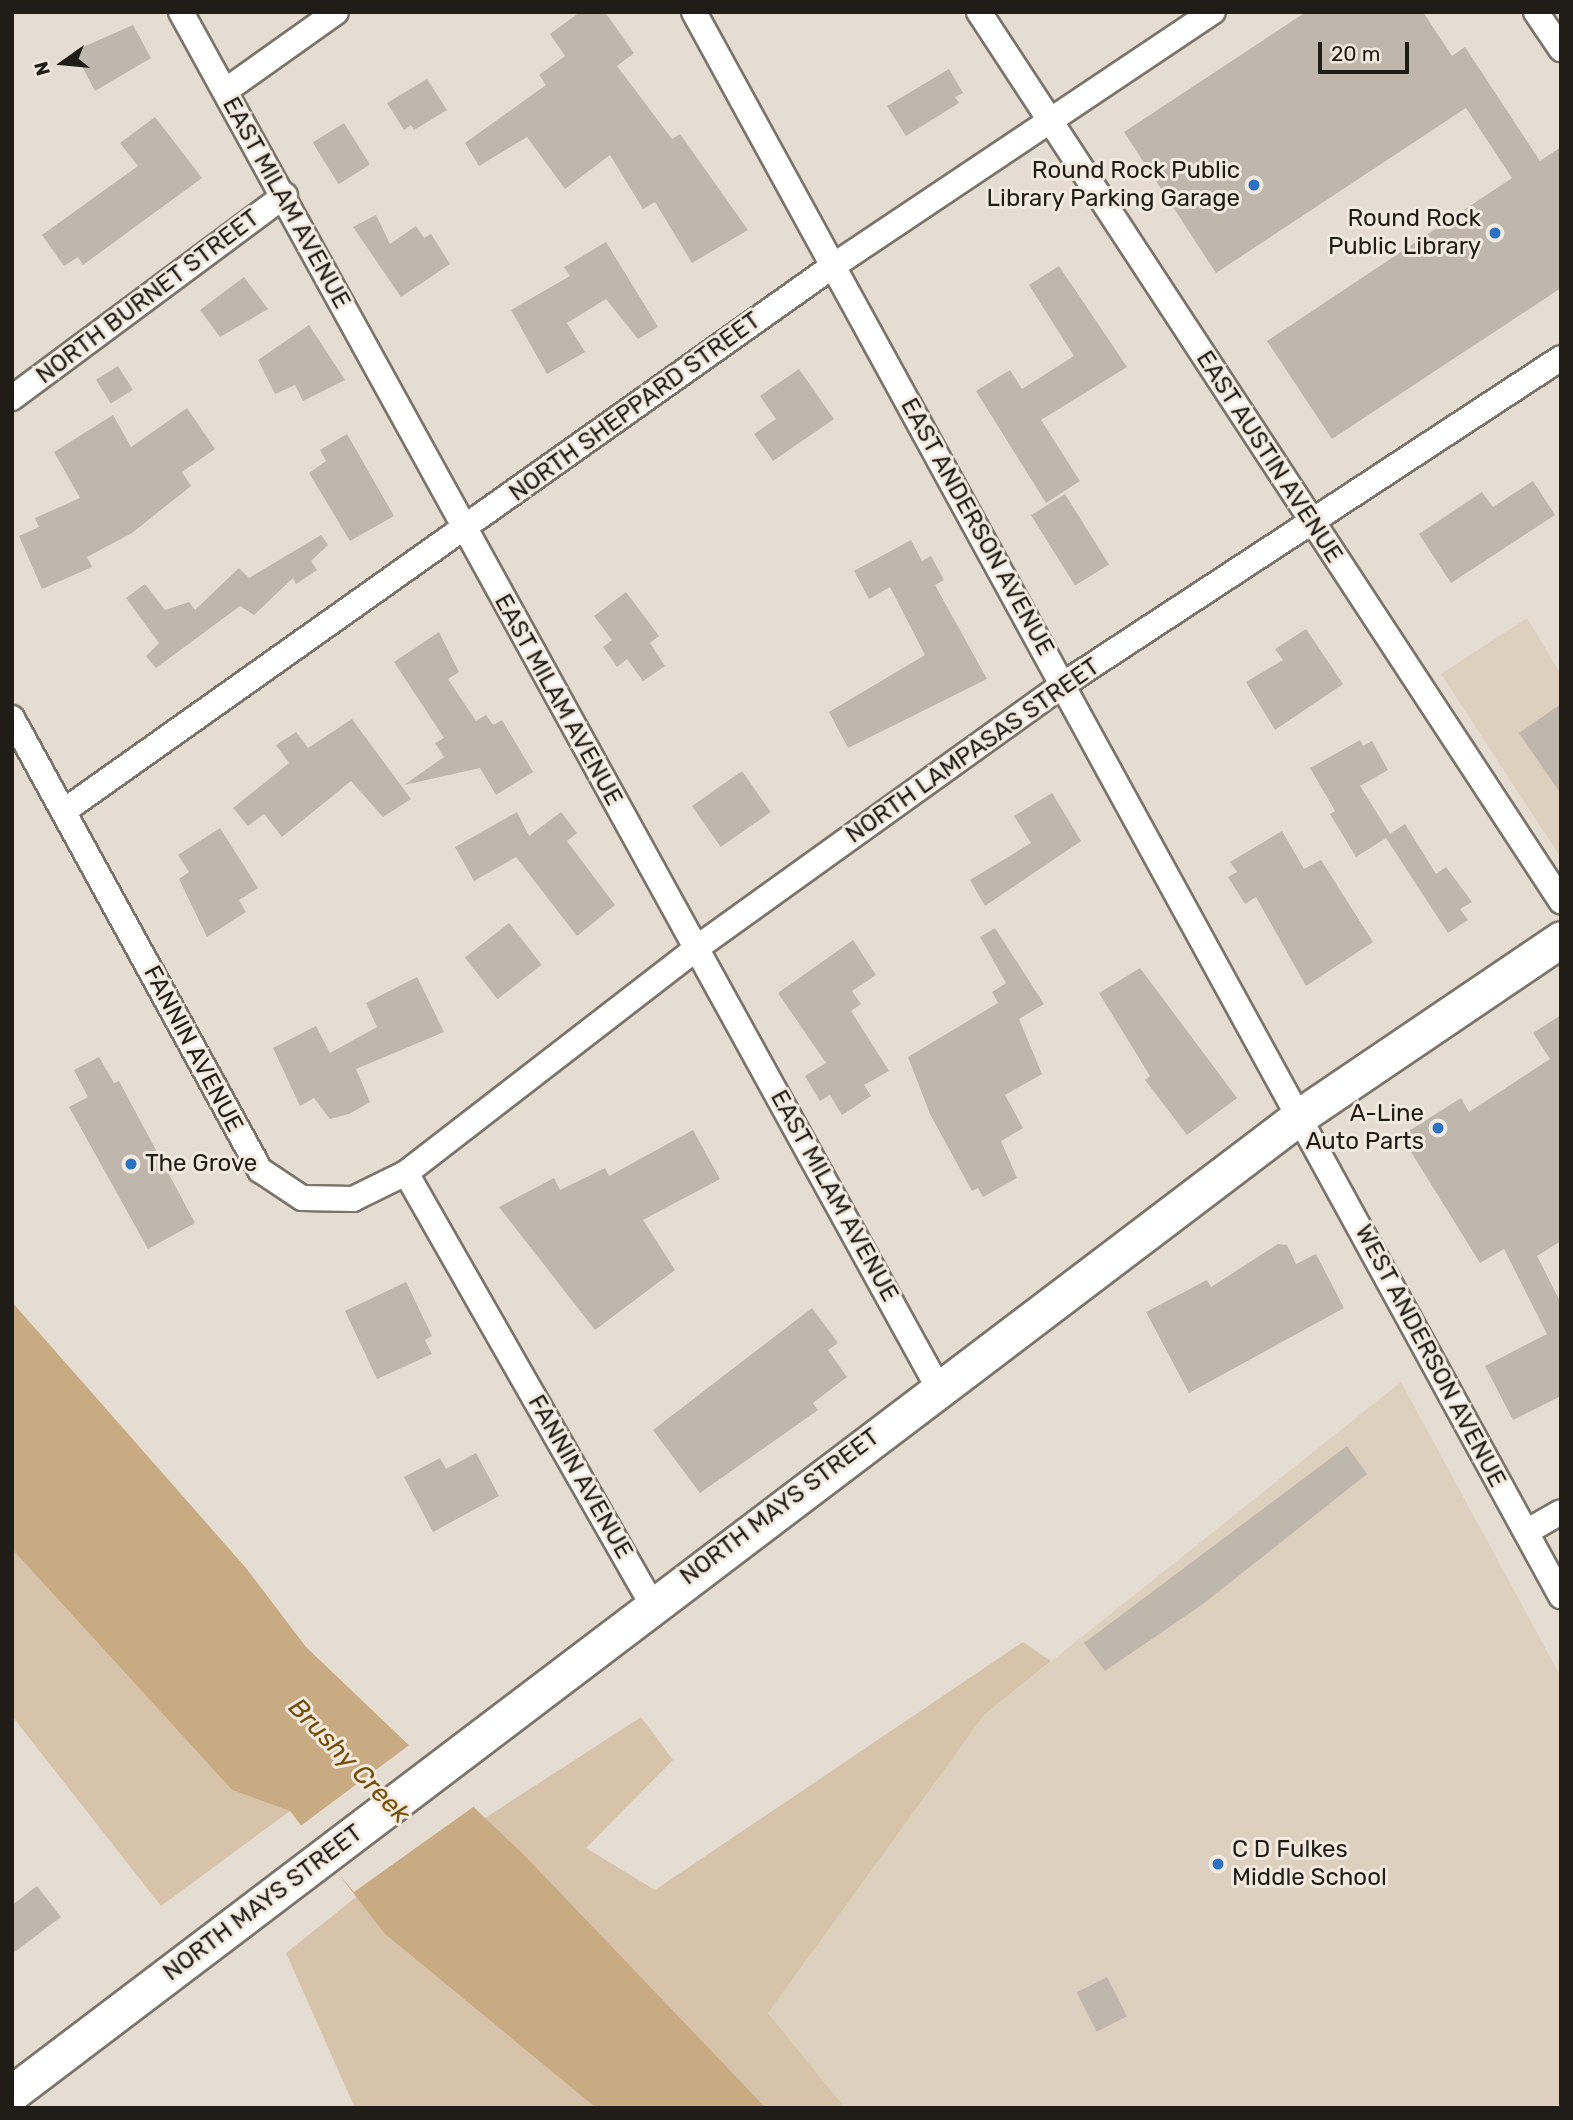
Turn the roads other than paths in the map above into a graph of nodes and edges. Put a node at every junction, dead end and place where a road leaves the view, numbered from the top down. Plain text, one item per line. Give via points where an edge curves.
1 (181, 12) edge
2 (336, 12) edge
3 (694, 12) edge
4 (979, 12) edge
5 (1213, 12) edge
6 (1536, 12) edge
7 (1561, 49) edge
8 (225, 91) junction
9 (1050, 120) junction
10 (285, 195) junction
11 (832, 266) junction
12 (1561, 358) edge
13 (12, 398) edge
14 (1310, 521) junction
15 (462, 530) junction
16 (1064, 684) junction
17 (12, 718) edge
18 (64, 811) junction
19 (1561, 901) edge
20 (1561, 939) edge
21 (698, 947) junction
22 (1300, 1116) junction
23 (405, 1173) junction
24 (938, 1387) junction
25 (1561, 1512) edge
26 (1526, 1532) junction
27 (1561, 1595) edge
28 (652, 1605) junction
29 (12, 2093) edge

1 - 8 street, EAST MILAM AVENUE
2 - 8 street
3 - 11 street, EAST ANDERSON AVENUE
4 - 9 street, EAST AUSTIN AVENUE
5 - 9 street, NORTH SHEPPARD STREET
6 - 7 street
8 - 10 street, EAST MILAM AVENUE
9 - 11 street, NORTH SHEPPARD STREET
9 - 14 street, EAST AUSTIN AVENUE
10 - 13 street, NORTH BURNET STREET
10 - 15 street, EAST MILAM AVENUE
11 - 15 street, NORTH SHEPPARD STREET
11 - 16 street, EAST ANDERSON AVENUE
12 - 14 street, NORTH LAMPASAS STREET
14 - 16 street, NORTH LAMPASAS STREET
14 - 19 street, EAST AUSTIN AVENUE
15 - 18 street, NORTH SHEPPARD STREET
15 - 21 street, EAST MILAM AVENUE
16 - 21 street, NORTH LAMPASAS STREET
16 - 22 street, EAST ANDERSON AVENUE
17 - 18 street, FANNIN AVENUE
18 - 23 street, FANNIN AVENUE via 260,1170 286,1192 317,1202 364,1195
20 - 22 main road, NORTH MAYS STREET
21 - 23 street, NORTH LAMPASAS STREET
21 - 24 street, EAST MILAM AVENUE
22 - 24 main road, NORTH MAYS STREET
22 - 26 street, WEST ANDERSON AVENUE
23 - 28 street, FANNIN AVENUE
24 - 28 main road, NORTH MAYS STREET
25 - 26 street
26 - 27 street, WEST ANDERSON AVENUE
28 - 29 main road, NORTH MAYS STREET

